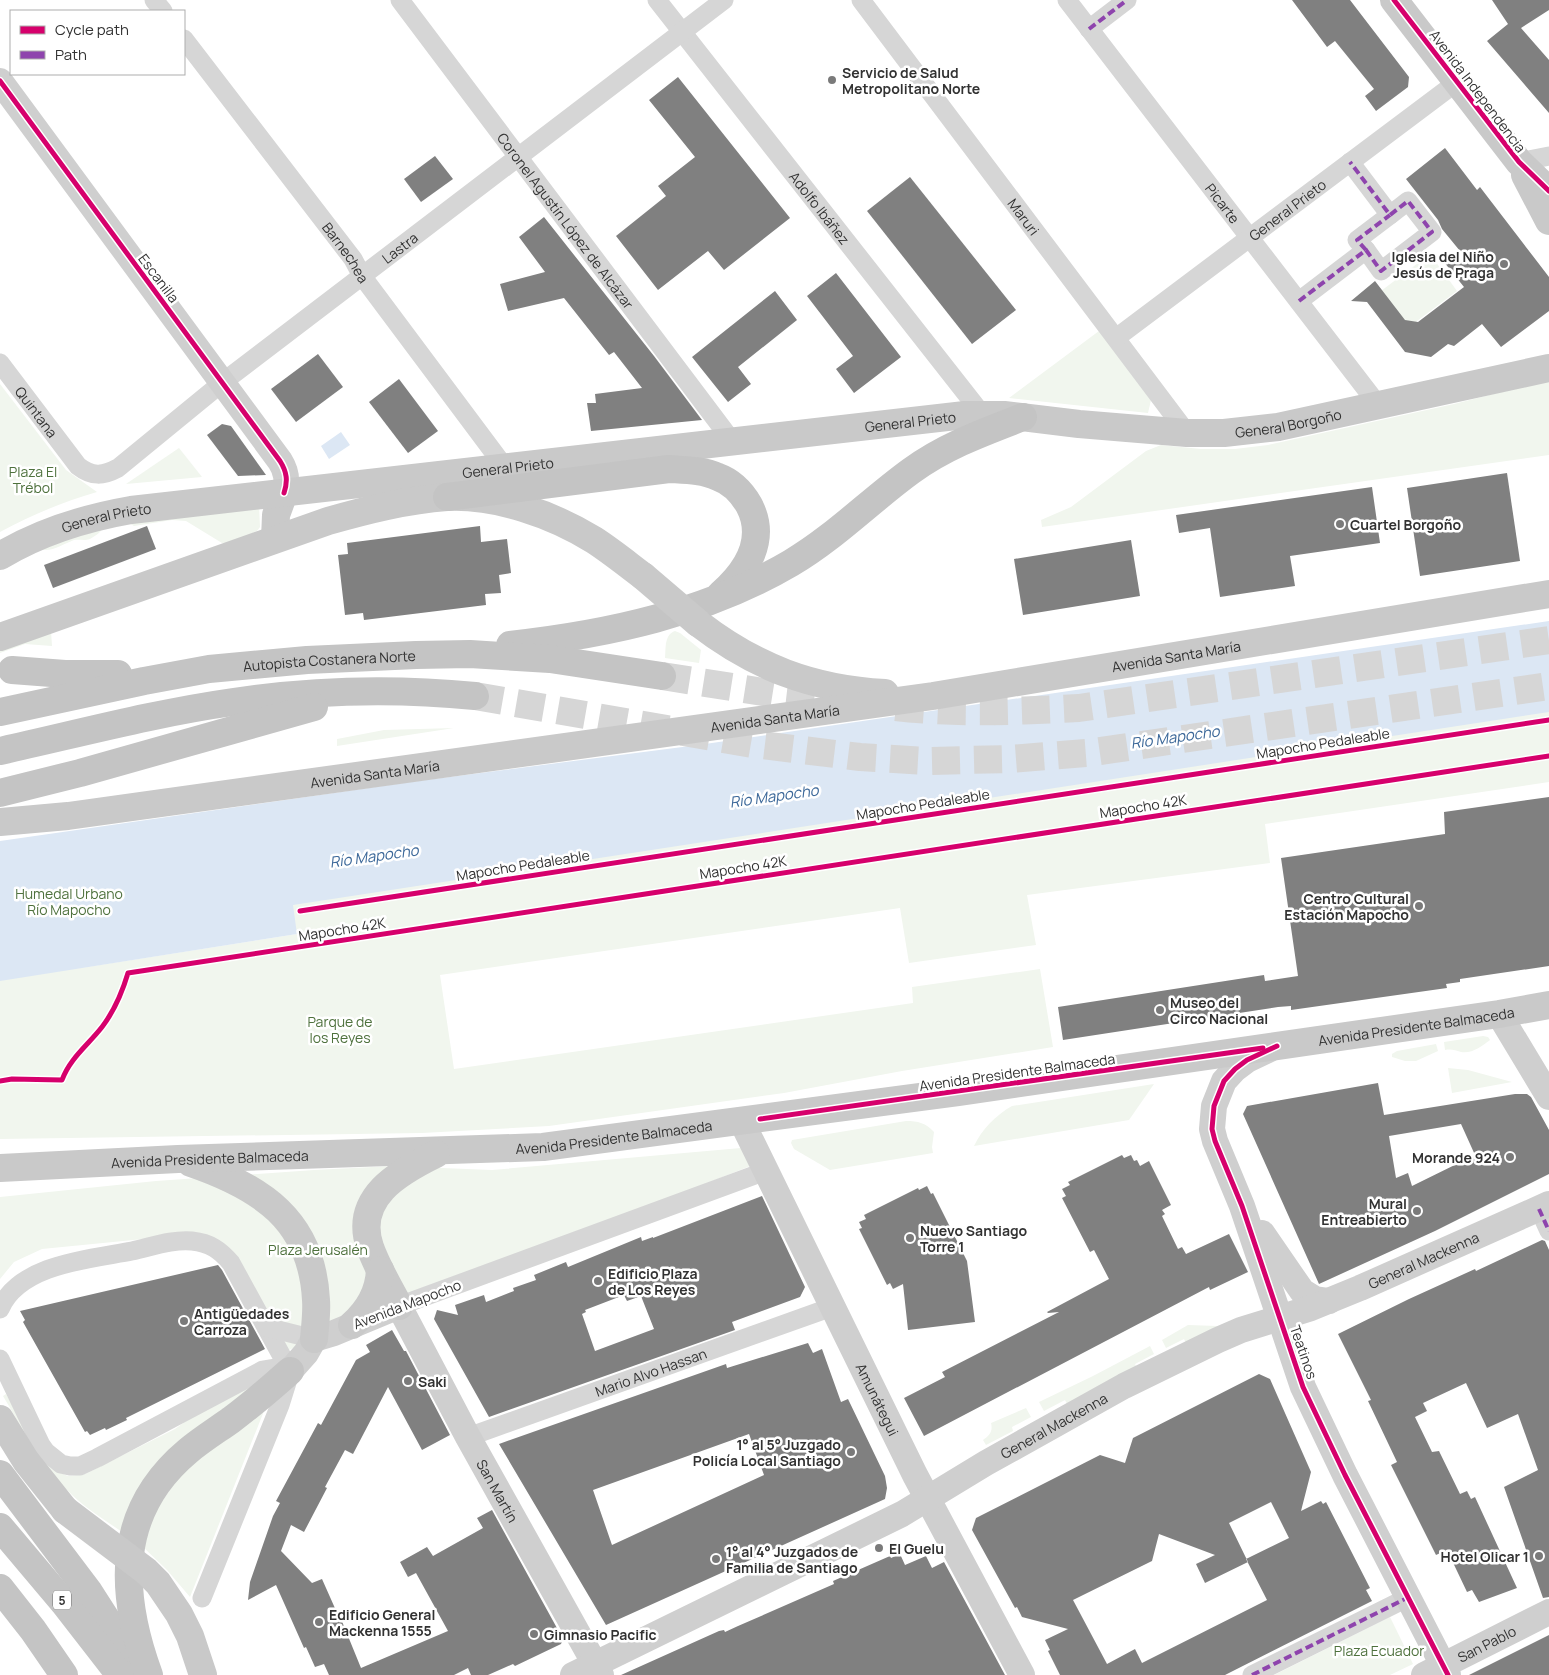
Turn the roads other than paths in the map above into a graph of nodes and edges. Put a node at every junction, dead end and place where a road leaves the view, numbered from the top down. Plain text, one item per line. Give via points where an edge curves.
1 (154, 0) edge
2 (400, 0) edge
3 (657, 0) edge
4 (724, 0) edge
5 (861, 0) edge
6 (1067, 0) edge
7 (1127, 0) edge
8 (1394, 0) edge
9 (162, 10) edge
10 (1089, 29) junction
11 (682, 32) junction
12 (185, 40) edge
13 (0, 81) edge
14 (1457, 82) junction
15 (1549, 156) edge
16 (518, 157) junction
17 (1350, 162) junction
18 (1519, 162) junction
19 (1549, 191) edge
20 (1390, 215) junction
21 (1549, 222) edge
22 (1249, 237) junction
23 (1366, 250) junction
24 (362, 276) junction
25 (1299, 301) junction
26 (1116, 338) junction
27 (0, 363) edge
28 (1549, 368) edge
29 (223, 382) junction
30 (1379, 406) junction
31 (982, 414) junction
32 (1023, 417) junction
33 (1187, 433) junction
34 (732, 441) junction
35 (74, 462) joint
36 (504, 466) junction
37 (284, 493) junction
38 (447, 497) junction
39 (275, 539) junction
40 (0, 556) edge
41 (1549, 594) edge
42 (704, 613) junction
43 (0, 638) edge
44 (416, 655) junction
45 (12, 670) dead end
46 (188, 673) junction
47 (662, 676) tunnel mouth
48 (392, 692) junction
49 (475, 696) tunnel mouth
50 (933, 696) junction
51 (0, 712) edge
52 (0, 752) edge
53 (0, 793) edge
54 (0, 822) edge
55 (1549, 1005) edge
56 (1499, 1014) junction
57 (1277, 1046) junction
58 (1549, 1097) edge
59 (741, 1120) junction
60 (442, 1151) junction
61 (178, 1159) junction
62 (0, 1168) edge
63 (766, 1171) junction
64 (1242, 1206) junction
65 (1546, 1215) edge
66 (380, 1270) junction
67 (1329, 1301) junction
68 (399, 1306) junction
69 (832, 1307) junction
70 (0, 1310) edge
71 (1280, 1317) junction
72 (352, 1325) junction
73 (266, 1327) junction
74 (314, 1339) junction
75 (0, 1359) edge
76 (290, 1371) junction
77 (0, 1419) edge
78 (468, 1437) junction
79 (0, 1474) edge
80 (927, 1499) junction
81 (0, 1527) edge
82 (2, 1590) edge
83 (202, 1598) dead end
84 (1407, 1598) junction
85 (1549, 1612) edge
86 (590, 1672) edge
87 (1438, 1672) edge
88 (64, 1675) edge
89 (120, 1675) edge
90 (143, 1675) edge
91 (149, 1675) edge
92 (203, 1675) edge
93 (1022, 1675) edge
94 (1252, 1675) edge

1 - 9 street
2 - 16 street, Coronel Agustín López de Alcázar
3 - 11 street, Adolfo Ibáñez
4 - 11 street, Lastra
5 - 26 street, Maruri
6 - 10 street, Picarte
7 - 10 street
8 - 14 main road, Avenida Independencia
10 - 22 street, Picarte
11 - 16 street, Lastra
11 - 31 street, Adolfo Ibáñez
12 - 24 street, Barnechea via 353,259
13 - 29 main road, Escanilla
14 - 17 street, General Prieto
14 - 18 main road, Avenida Independencia
15 - 18 street
16 - 24 street, Lastra
16 - 34 street, Coronel Agustín López de Alcázar
17 - 20 street
17 - 22 street, General Prieto
18 - 19 main road, Avenida Independencia
18 - 21 main road, Avenida Independencia
20 - 23 street via 1357,240
20 - 23 street via 1408,201 1432,232 1381,270
22 - 25 street, Picarte
22 - 26 street, General Prieto
23 - 25 street
24 - 29 street, Lastra
24 - 36 street, Barnechea
25 - 30 street, Picarte
26 - 33 street, Maruri
27 - 35 street, Quintana
28 - 30 main road, General Borgoño
29 - 35 street, Lastra via 111,472 91,474
29 - 37 main road, Escanilla via 283,466 287,479
30 - 33 main road, General Borgoño via 1254,430 1224,434
31 - 32 main road, General Prieto
31 - 34 main road, General Prieto
32 - 33 main road, General Borgoño
32 - 42 highway via 957,443 934,456 905,475 818,546
34 - 36 main road, General Prieto
36 - 37 main road, General Prieto
37 - 39 main road via 276,515
37 - 40 main road, General Prieto via 112,513 76,522
38 - 39 main road, General Prieto via 378,508
38 - 42 main road, General Prieto, bridge via 493,501 554,520 594,540 643,576
38 - 42 highway via 669,469 719,477 746,499 754,517 756,537 744,569
39 - 43 main road, General Prieto
41 - 50 main road, Avenida Santa María
42 - 44 highway via 526,643
42 - 50 main road, General Prieto via 736,651 792,676 870,692
44 - 46 highway, Autopista Costanera Norte via 270,662
44 - 47 highway, Autopista Costanera Norte via 470,654 550,659
45 - 46 highway via 64,674
46 - 51 highway, Autopista Costanera Norte
48 - 49 highway
48 - 52 highway via 319,693 234,702 130,721
48 - 53 highway via 288,714
50 - 54 main road, Avenida Santa María via 68,816
55 - 56 main road, Avenida Presidente Balmaceda
56 - 57 main road, Avenida Presidente Balmaceda
56 - 58 main road
57 - 59 main road, Avenida Presidente Balmaceda
57 - 64 main road, Teatinos via 1235,1069 1224,1081 1214,1106 1212,1129 1215,1141
59 - 60 main road, Avenida Presidente Balmaceda via 543,1147
59 - 63 main road, Amunátegui
60 - 61 main road, Avenida Presidente Balmaceda
60 - 66 main road via 396,1177 384,1186 370,1205 367,1237
61 - 62 main road, Avenida Presidente Balmaceda
61 - 74 main road via 225,1177 261,1196 279,1210 294,1229 308,1256 315,1284
63 - 68 street, Avenida Mapocho
63 - 69 main road, Amunátegui
64 - 67 main road via 1302,1291 1315,1299
64 - 71 main road, Teatinos
65 - 67 main road, General Mackenna
66 - 68 main road
66 - 72 main road via 374,1298
67 - 71 main road, General Mackenna
68 - 72 main road, Avenida Mapocho
68 - 78 main road, San Martín
69 - 78 street, Mario Alvo Hassan
69 - 80 main road, Amunátegui
70 - 73 street via 7,1296 21,1283 51,1268 177,1241 191,1241 209,1244 224,1255 238,1273
71 - 80 main road, General Mackenna via 1241,1330 1124,1386
71 - 84 main road, Teatinos via 1303,1387
72 - 74 main road, Avenida Mapocho
73 - 74 street
73 - 76 street
74 - 76 main road
75 - 76 street via 41,1445 53,1459 70,1466 80,1466 97,1458 263,1370
76 - 83 street via 280,1405
76 - 91 highway via 187,1452 160,1481 143,1508 132,1538 128,1588
77 - 92 main road, bridge via 26,1462 65,1510 158,1583 183,1621
78 - 86 main road, San Martín
79 - 90 highway via 89,1592
80 - 86 main road, General Mackenna
80 - 93 main road, Amunátegui
81 - 89 highway, 5
82 - 88 highway
84 - 87 main road, Teatinos
84 - 94 street
85 - 87 main road, San Pablo

